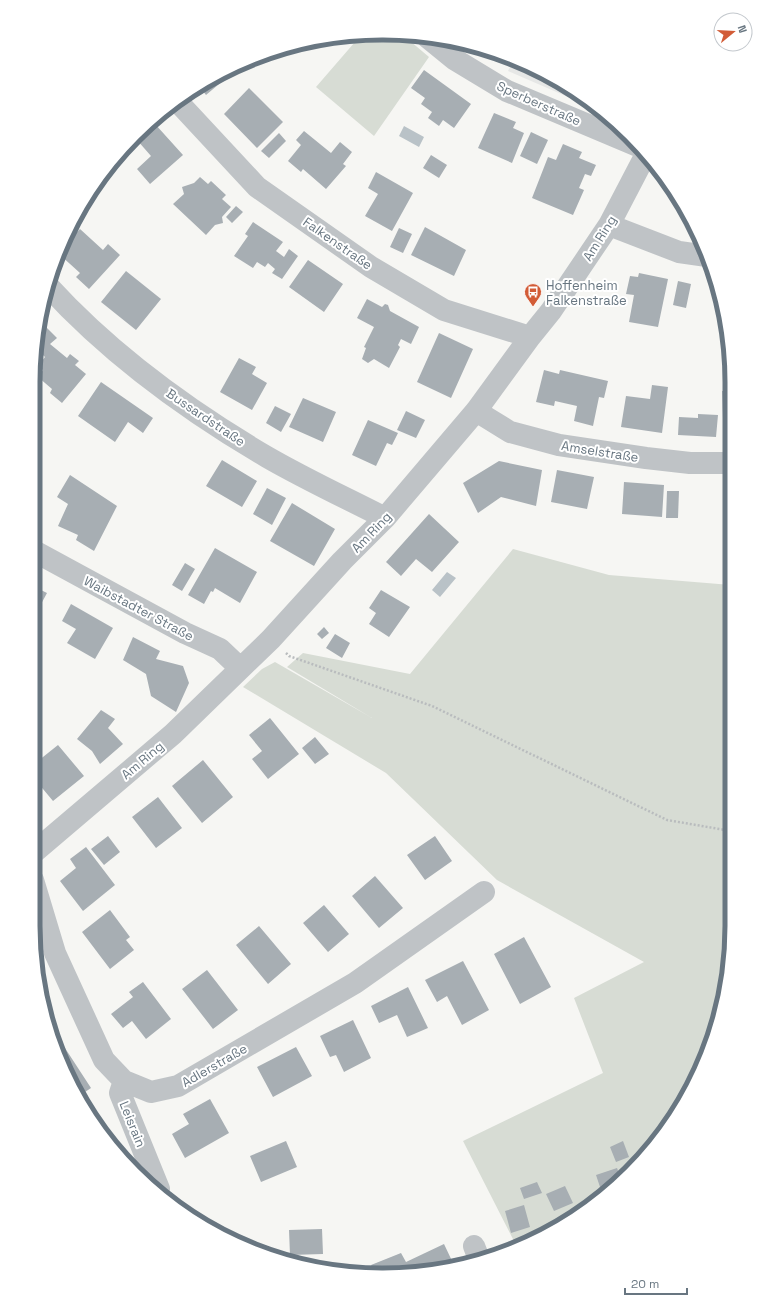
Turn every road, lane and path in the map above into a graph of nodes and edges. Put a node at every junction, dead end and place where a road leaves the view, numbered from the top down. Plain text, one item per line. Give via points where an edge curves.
1 (436, 45) edge
2 (182, 105) edge
3 (626, 141) edge
4 (643, 160) edge
5 (609, 225) junction
6 (701, 255) edge
7 (53, 291) edge
8 (530, 336) junction
9 (476, 411) junction
10 (725, 463) edge
11 (386, 518) junction
12 (40, 554) edge
13 (271, 639) junction
14 (240, 668) junction
15 (725, 829) edge
16 (40, 847) edge
17 (484, 892) dead end
18 (40, 903) edge
19 (124, 1081) junction
20 (156, 1182) edge

1 - 3 street, Sperberstraße via 454,59 507,91
2 - 8 street, Falkenstraße via 257,187 371,267 444,310
4 - 5 street, Am Ring
5 - 6 street via 679,252
5 - 8 street, Am Ring via 551,311
7 - 11 street, Bussardstraße via 94,333 194,412 268,457
8 - 9 street, Am Ring
9 - 10 street, Amselstraße via 510,432 559,445 646,458
9 - 11 street, Am Ring
11 - 13 street, Am Ring via 342,561
12 - 14 street, Waibstadter Straße via 185,633 220,649
13 - 14 street, Am Ring
13 - 15 path via 289,656 432,706 667,820
14 - 16 street, Am Ring via 173,734
17 - 19 street, Adlerstraße via 355,983 178,1086 151,1092
18 - 19 street, Adlerstraße via 55,953 104,1060
19 - 20 street, Leisrain via 120,1093

